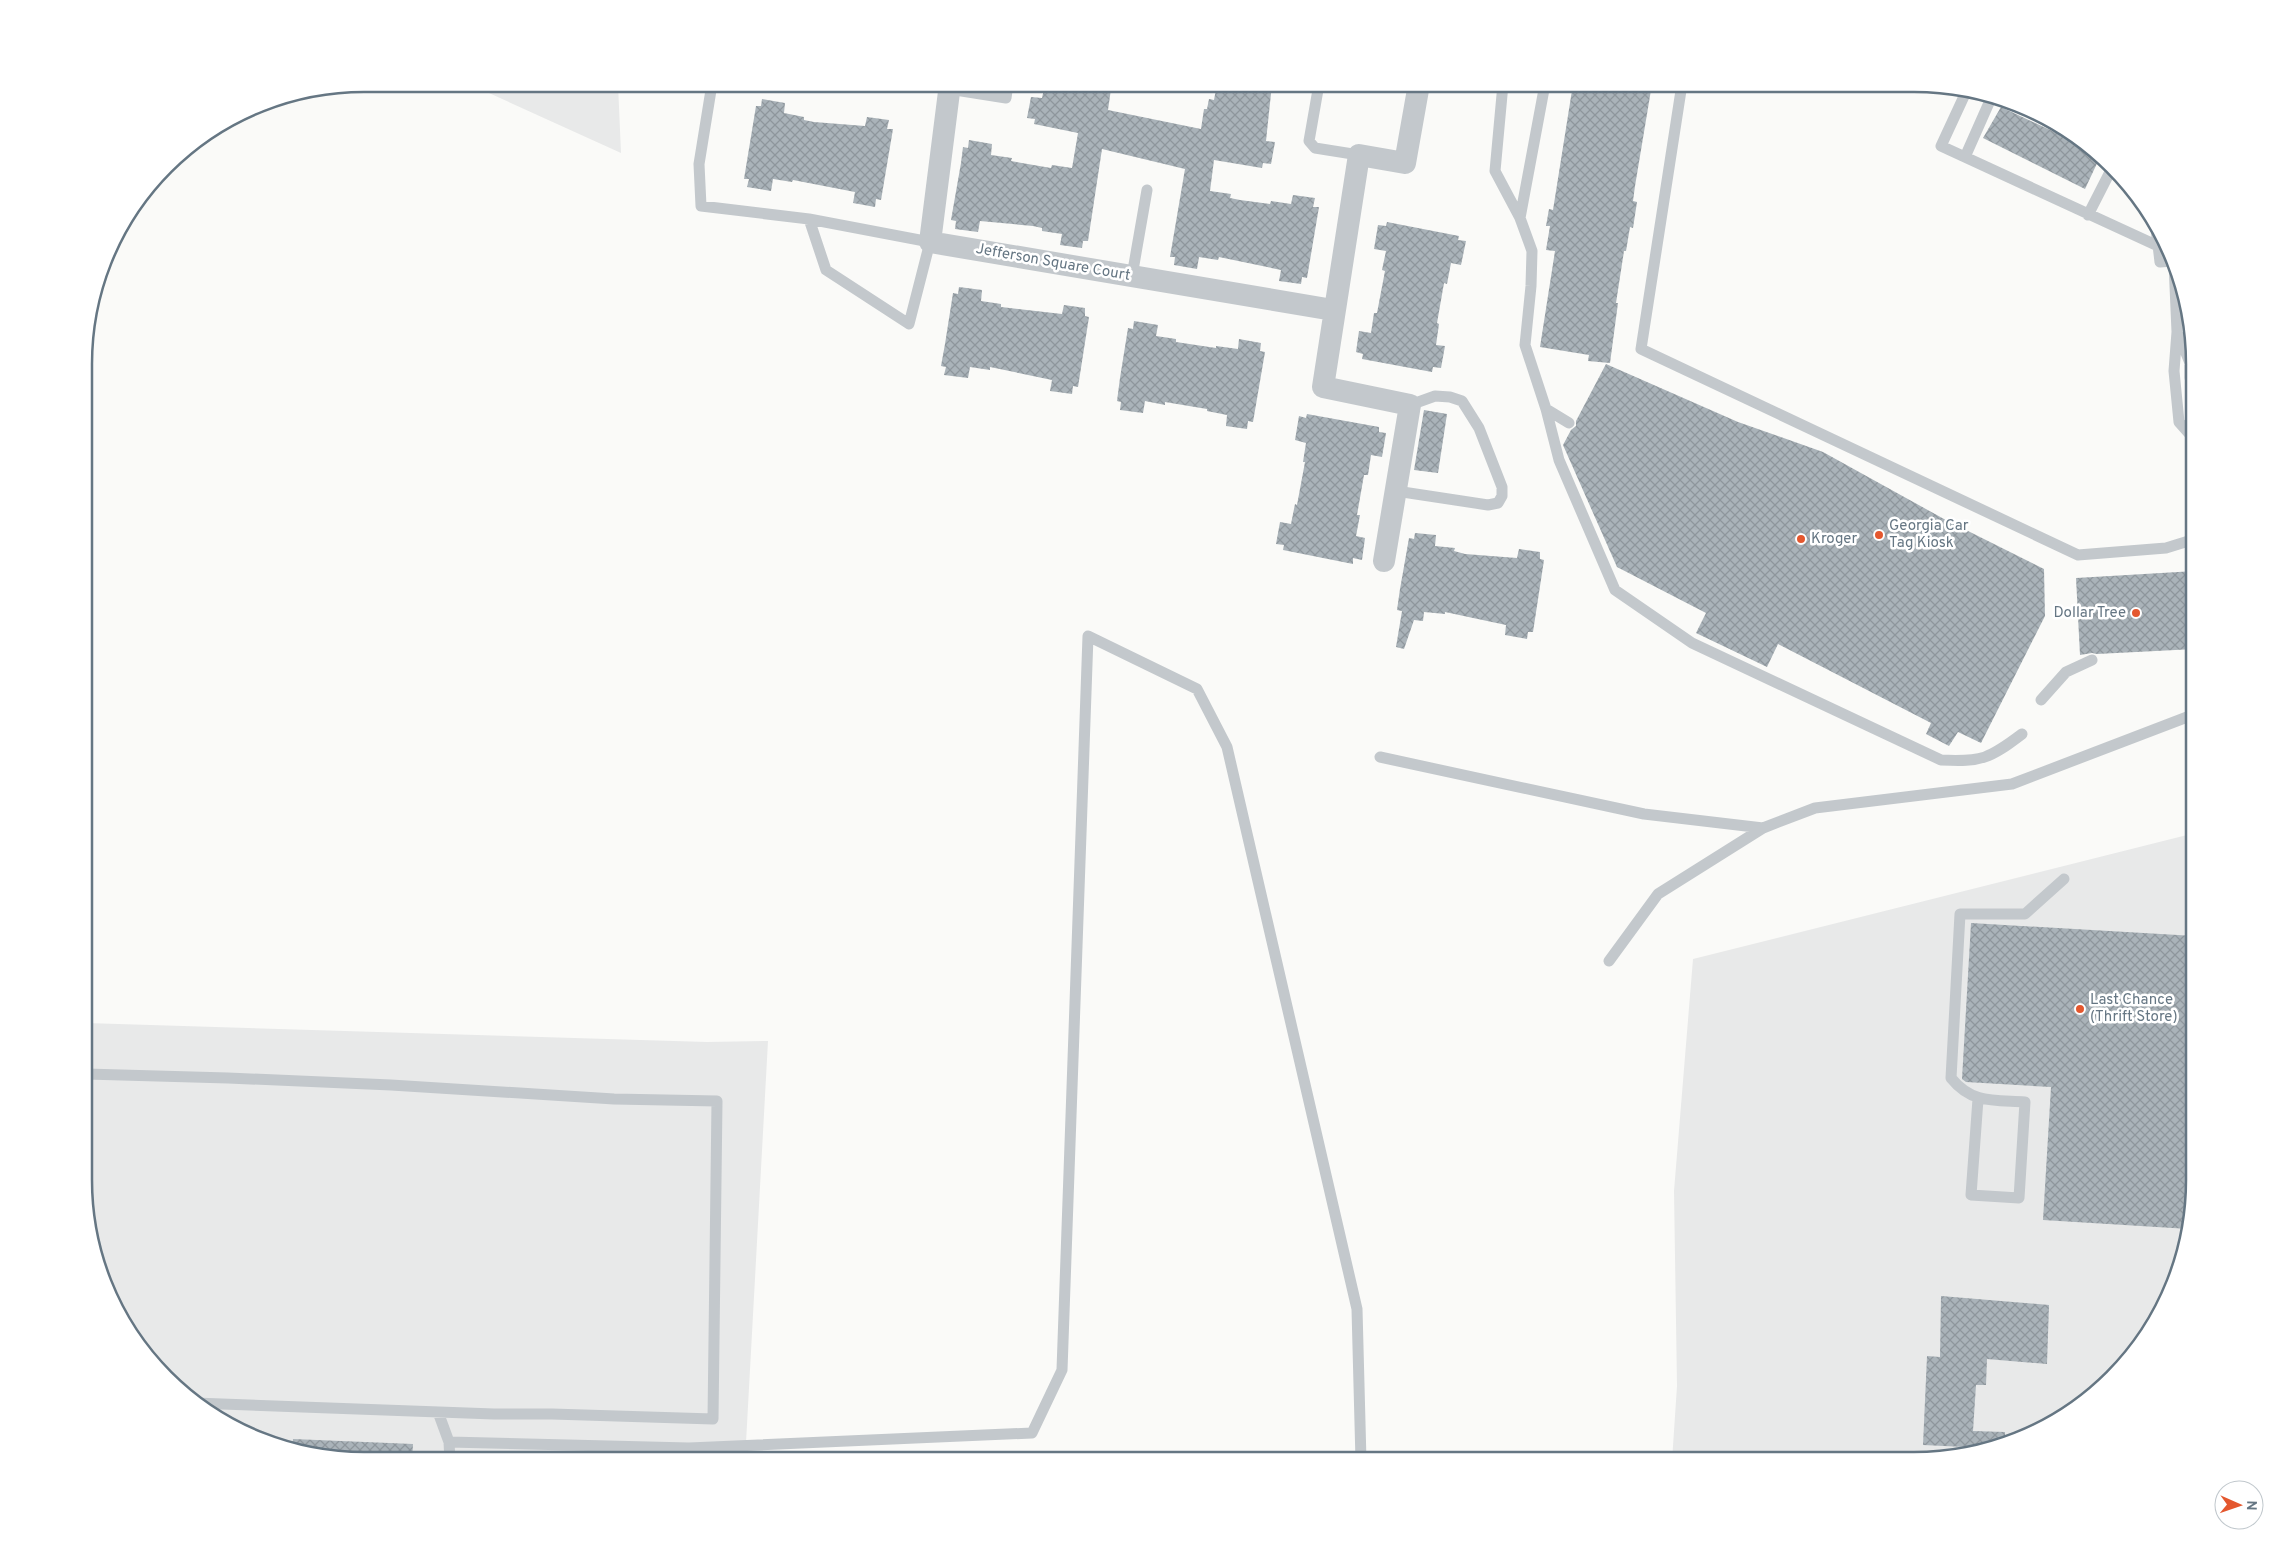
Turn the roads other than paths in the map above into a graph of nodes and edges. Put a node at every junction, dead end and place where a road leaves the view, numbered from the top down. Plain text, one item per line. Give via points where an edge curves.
1 (711, 93) edge
2 (949, 93) edge
3 (983, 93) edge
4 (1007, 93) edge
5 (1317, 93) edge
6 (1417, 93) edge
7 (1502, 93) edge
8 (1543, 93) edge
9 (1681, 93) edge
10 (1964, 97) edge
11 (1989, 103) edge
12 (1359, 155) junction
13 (1965, 157) junction
14 (2109, 174) edge
15 (1147, 190) dead end
16 (2088, 215) junction
17 (809, 218) junction
18 (1520, 218) junction
19 (930, 242) junction
20 (2158, 246) joint
21 (2167, 262) edge
22 (1132, 276) junction
23 (2176, 289) edge
24 (1333, 310) junction
25 (2178, 332) junction
26 (2186, 353) edge
27 (1410, 405) junction
28 (1546, 409) junction
29 (1569, 423) dead end
30 (2186, 431) edge
31 (1396, 491) junction
32 (2186, 542) edge
33 (1384, 561) dead end
34 (2092, 660) dead end
35 (2041, 700) dead end
36 (2186, 717) edge
37 (2022, 734) dead end
38 (1380, 757) dead end
39 (1763, 828) junction
40 (2064, 879) dead end
41 (1609, 961) dead end
42 (92, 1074) edge
43 (1978, 1099) junction
44 (209, 1404) edge
45 (438, 1412) junction
46 (449, 1442) junction
47 (450, 1452) edge
48 (1361, 1452) edge

1 - 17 lane via 699,164 701,206
2 - 19 street
3 - 4 lane via 1006,98
5 - 12 lane via 1309,142 1315,148
6 - 12 street via 1405,163
7 - 18 lane via 1495,171
8 - 18 lane
9 - 32 lane via 1641,349 2078,555 2166,548
10 - 13 lane via 1941,146
11 - 13 lane
12 - 24 street
13 - 16 lane
14 - 16 lane
15 - 22 lane
16 - 20 lane
17 - 19 lane
17 - 19 lane via 826,270 909,324
18 - 28 lane via 1532,251 1525,345
19 - 22 street, Jefferson Square Court
20 - 21 lane via 2160,262
22 - 24 street, Jefferson Square Court
23 - 25 lane
24 - 27 street via 1323,387
25 - 26 lane
25 - 30 lane via 2174,371 2178,422
27 - 31 street
27 - 31 lane via 1435,396 1462,401 1479,428 1502,487 1502,496 1498,503 1488,505
28 - 29 lane
28 - 37 lane via 1559,460 1615,590 1692,643 1941,760 1968,762 1995,755
31 - 33 street
34 - 35 lane via 2066,672
36 - 39 lane via 2012,784 1815,808
38 - 39 lane via 1644,814
39 - 41 lane via 1658,894
40 - 43 lane via 2025,914 1960,914 1951,1078 1959,1088
42 - 45 lane via 717,1101 712,1419
43 - 43 lane via 1971,1195 2019,1198 2025,1102
44 - 45 lane
45 - 46 lane
46 - 47 lane
46 - 48 lane via 689,1448 1032,1433 1062,1370 1088,636 1197,689 1228,747 1357,1309

